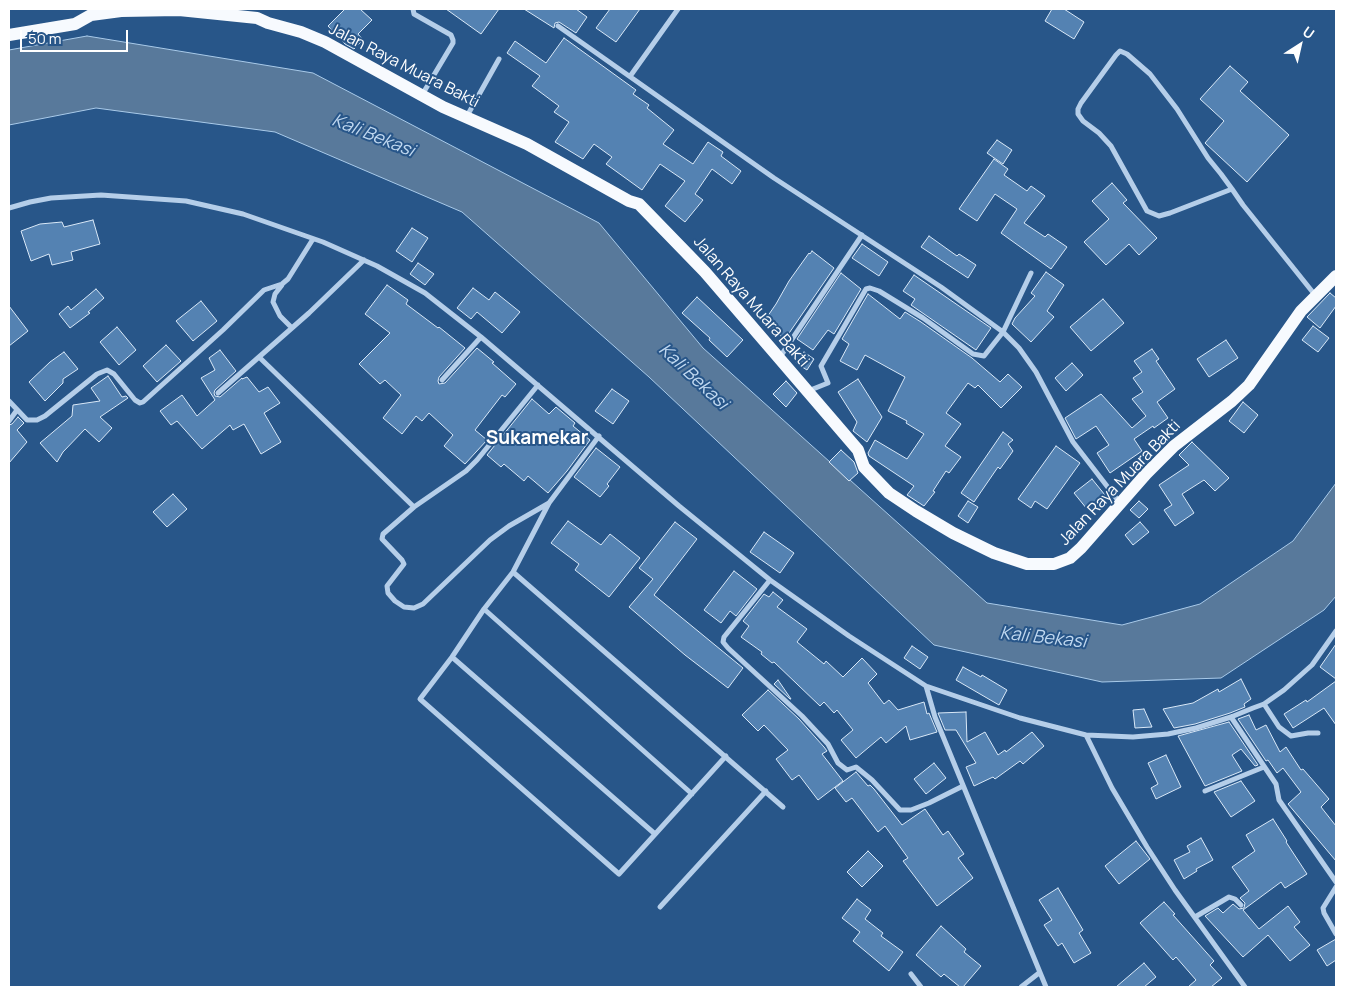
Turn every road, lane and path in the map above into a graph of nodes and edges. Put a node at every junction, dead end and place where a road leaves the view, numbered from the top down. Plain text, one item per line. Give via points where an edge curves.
1 (413, 9) edge
2 (678, 9) edge
3 (122, 10) edge
4 (558, 26) dead end
5 (9, 35) edge
6 (499, 59) dead end
7 (630, 75) junction
8 (422, 95) junction
9 (466, 117) junction
10 (1232, 189) junction
11 (9, 208) edge
12 (862, 235) junction
13 (312, 239) junction
14 (364, 260) junction
15 (1031, 273) dead end
16 (1336, 276) edge
17 (282, 284) junction
18 (1316, 295) junction
19 (292, 328) junction
20 (1003, 332) junction
21 (481, 337) junction
22 (259, 357) junction
23 (779, 358) junction
24 (442, 380) dead end
25 (538, 385) junction
26 (807, 391) junction
27 (218, 393) dead end
28 (9, 400) edge
29 (17, 410) junction
30 (9, 421) edge
31 (599, 436) junction
32 (549, 503) junction
33 (1120, 504) junction
34 (414, 507) junction
35 (513, 572) junction
36 (770, 580) junction
37 (484, 609) junction
38 (1336, 631) edge
39 (452, 657) junction
40 (926, 686) junction
41 (1264, 704) junction
42 (1231, 717) junction
43 (1318, 733) dead end
44 (1086, 735) junction
45 (726, 756) junction
46 (1264, 767) junction
47 (963, 786) junction
48 (766, 791) junction
49 (1205, 791) dead end
50 (692, 794) junction
51 (783, 807) dead end
52 (655, 834) junction
53 (1336, 882) edge
54 (1336, 887) edge
55 (1241, 904) dead end
56 (660, 907) dead end
57 (1195, 918) junction
58 (1336, 934) edge
59 (910, 974) dead end
60 (1039, 974) junction
61 (922, 987) edge
62 (1021, 987) edge
63 (1046, 987) edge
64 (1245, 987) edge

1 - 8 street via 414,14 451,35 453,40
2 - 7 street
3 - 5 main road, Jalan Raya Muara Bakti via 91,15 75,24
3 - 8 main road, Jalan Raya Muara Bakti via 179,10 257,18 324,42
4 - 7 street
6 - 9 street
7 - 12 street via 774,178
8 - 9 main road, Jalan Raya Muara Bakti
9 - 23 main road, Jalan Raya Muara Bakti via 527,144 639,204 705,272
10 - 10 street via 1150,74 1120,51 1081,103 1078,114 1111,146 1147,212 1159,216
10 - 18 street
11 - 13 street via 77,196 122,195 165,199 221,208
12 - 20 street
12 - 23 street
13 - 14 street
13 - 17 street
14 - 19 street
14 - 21 street via 425,293
15 - 20 street
16 - 18 main road, Jalan Raya Muara Bakti
17 - 19 street via 273,302 280,316
17 - 29 street via 264,290 143,402 135,400 107,370 97,374 37,420 27,420
18 - 33 main road, Jalan Raya Muara Bakti via 1249,385 1174,446
19 - 22 street
20 - 26 street via 988,353 979,356 879,291 866,289 821,366 828,383
20 - 33 street via 1036,372 1073,442
21 - 24 street
21 - 25 street
22 - 27 street
22 - 34 street
23 - 26 main road, Jalan Raya Muara Bakti
25 - 31 street
25 - 34 street via 466,471
26 - 33 main road, Jalan Raya Muara Bakti via 858,450 864,467 889,493 953,533 1012,560 1043,565 1070,558
28 - 29 street
29 - 30 street
31 - 32 street
31 - 36 street
32 - 34 street via 490,540 423,604 414,608 404,607 388,593 387,586 404,564 382,536
32 - 35 street
35 - 37 street
35 - 45 street
36 - 40 street
36 - 47 street via 724,637 723,642 728,648 802,716 828,744 838,763 847,770 856,767 900,810 920,807
37 - 39 street
37 - 50 street
38 - 41 street via 1312,665
39 - 52 street
39 - 52 street via 420,699 612,868 619,874
40 - 44 street via 1020,718
40 - 47 street
41 - 42 street
41 - 43 street via 1279,727 1290,736
42 - 44 street via 1168,734 1133,737
42 - 46 street
44 - 57 street via 1147,847
45 - 48 street
45 - 50 street
46 - 49 street
46 - 53 street via 1276,784 1279,800
47 - 60 street
48 - 51 street
48 - 56 street
50 - 52 street
54 - 58 street via 1323,908
55 - 57 street via 1232,897 1226,897
57 - 64 street
59 - 61 street
60 - 62 street
60 - 63 street

